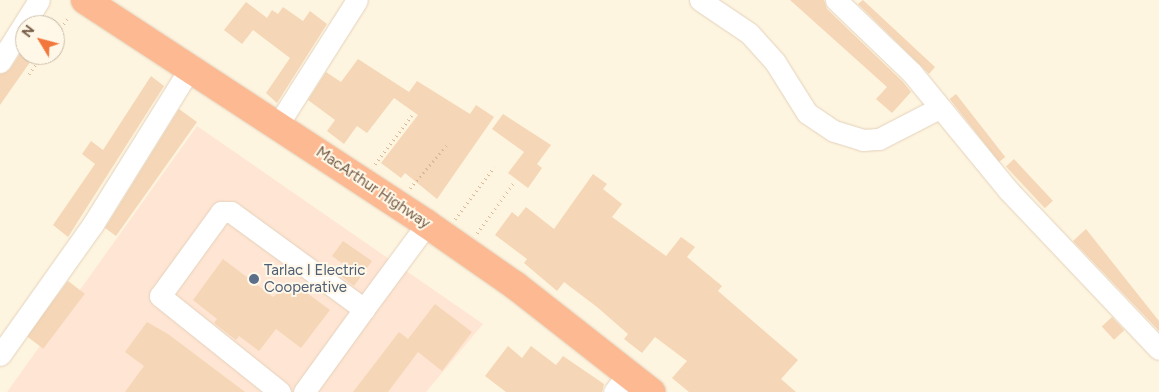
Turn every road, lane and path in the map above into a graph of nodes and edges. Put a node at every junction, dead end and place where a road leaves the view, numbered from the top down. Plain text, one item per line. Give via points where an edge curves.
1 (39, 0) edge
2 (357, 0) edge
3 (700, 0) edge
4 (836, 0) edge
5 (80, 4) edge
6 (65, 23) edge
7 (0, 62) edge
8 (35, 65) edge
9 (190, 68) junction
10 (29, 74) dead end
11 (939, 108) junction
12 (412, 115) dead end
13 (277, 126) junction
14 (448, 144) dead end
15 (494, 167) dead end
16 (362, 180) junction
17 (514, 182) dead end
18 (397, 203) junction
19 (445, 236) junction
20 (364, 309) junction
21 (1159, 349) edge
22 (0, 356) edge
23 (621, 383) edge
24 (280, 392) edge
25 (304, 392) edge
26 (651, 392) edge

1 - 7 street
2 - 13 street
3 - 11 street via 749,33 775,62 807,114 834,131 863,140 879,139
4 - 11 street via 912,73
5 - 6 path
5 - 9 highway, MacArthur Highway
8 - 10 path
9 - 13 highway, MacArthur Highway
9 - 22 street via 93,224
11 - 21 street via 1026,210
12 - 16 path
13 - 16 highway, MacArthur Highway
14 - 18 path
15 - 19 path
16 - 18 highway, MacArthur Highway
17 - 19 path
18 - 19 highway, MacArthur Highway
19 - 20 street
19 - 23 highway, MacArthur Highway
20 - 24 street via 231,212 221,212 160,296
20 - 25 street
23 - 26 highway, MacArthur Highway

